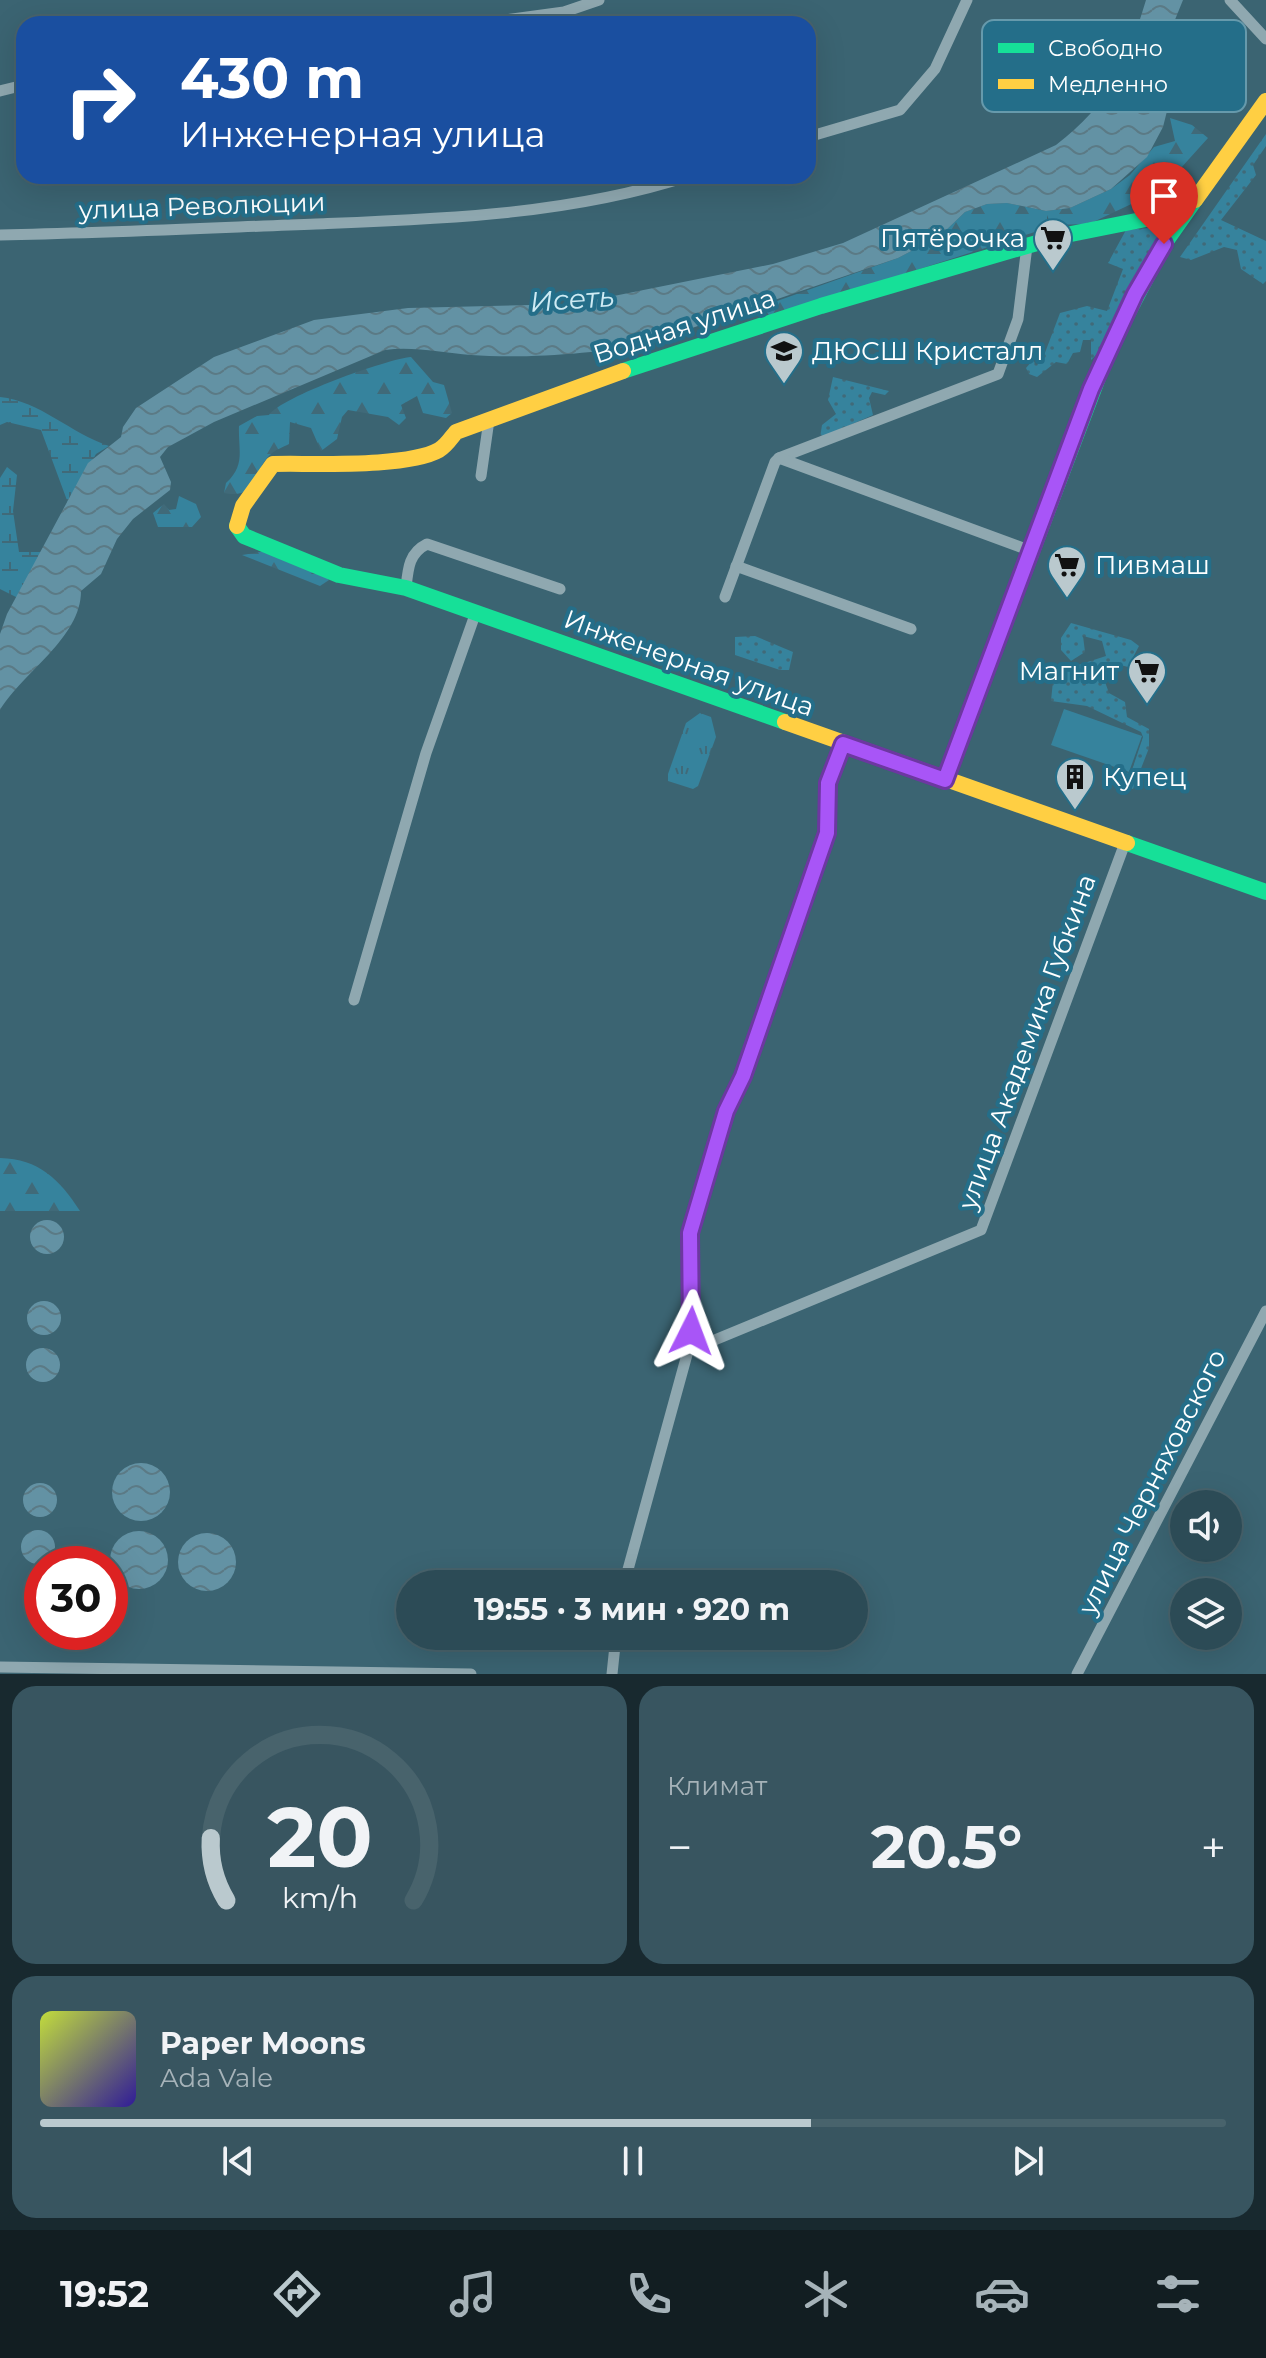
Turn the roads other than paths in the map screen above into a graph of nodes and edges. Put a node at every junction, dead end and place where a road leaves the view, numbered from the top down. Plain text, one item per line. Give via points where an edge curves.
1 (599, 0) edge
2 (967, 0) edge
3 (1230, 0) edge
4 (534, 16) edge
5 (1266, 39) edge
6 (1266, 101) edge
7 (816, 135) edge
8 (664, 184) edge
9 (1186, 211) junction
10 (0, 235) edge
11 (1027, 246) junction
12 (489, 420) junction
13 (779, 458) junction
14 (481, 476) dead end
15 (236, 524) joint
16 (1031, 551) junction
17 (736, 566) junction
18 (406, 588) junction
19 (560, 589) dead end
20 (725, 597) dead end
21 (476, 612) junction
22 (911, 629) dead end
23 (843, 744) junction
24 (945, 780) junction
25 (1125, 843) junction
26 (1266, 892) edge
27 (354, 1000) dead end
28 (1266, 1311) edge
29 (688, 1351) junction
30 (628, 1570) edge
31 (615, 1650) edge
32 (0, 1667) edge
33 (471, 1674) edge
34 (612, 1674) edge
35 (1077, 1674) edge

1 - 4 street
2 - 7 street via 935,69 900,110
3 - 5 street
6 - 9 street
8 - 10 street, улица Революции via 523,211
9 - 11 street, Водная улица
9 - 16 street via 1135,294 1109,349
11 - 12 street, Водная улица via 821,306
11 - 13 street via 1018,319 998,374
12 - 14 street
12 - 15 street, Водная улица via 456,432 442,449 427,455 273,464
13 - 16 street
13 - 17 street
15 - 18 street, Инженерная улица via 244,536 339,575
16 - 24 street
17 - 20 street
17 - 22 street
18 - 19 street via 408,566 416,550 427,544
18 - 21 street, Инженерная улица
21 - 23 street, Инженерная улица
21 - 27 street via 426,753
23 - 24 street, Инженерная улица
23 - 29 street via 828,783 827,833 743,1076 726,1111 690,1233 693,1312
24 - 25 street, Инженерная улица
25 - 26 street, Инженерная улица
25 - 29 street, улица Академика Губкина via 981,1230
28 - 35 street, улица Черняховского
29 - 30 street
31 - 34 street
32 - 33 street

